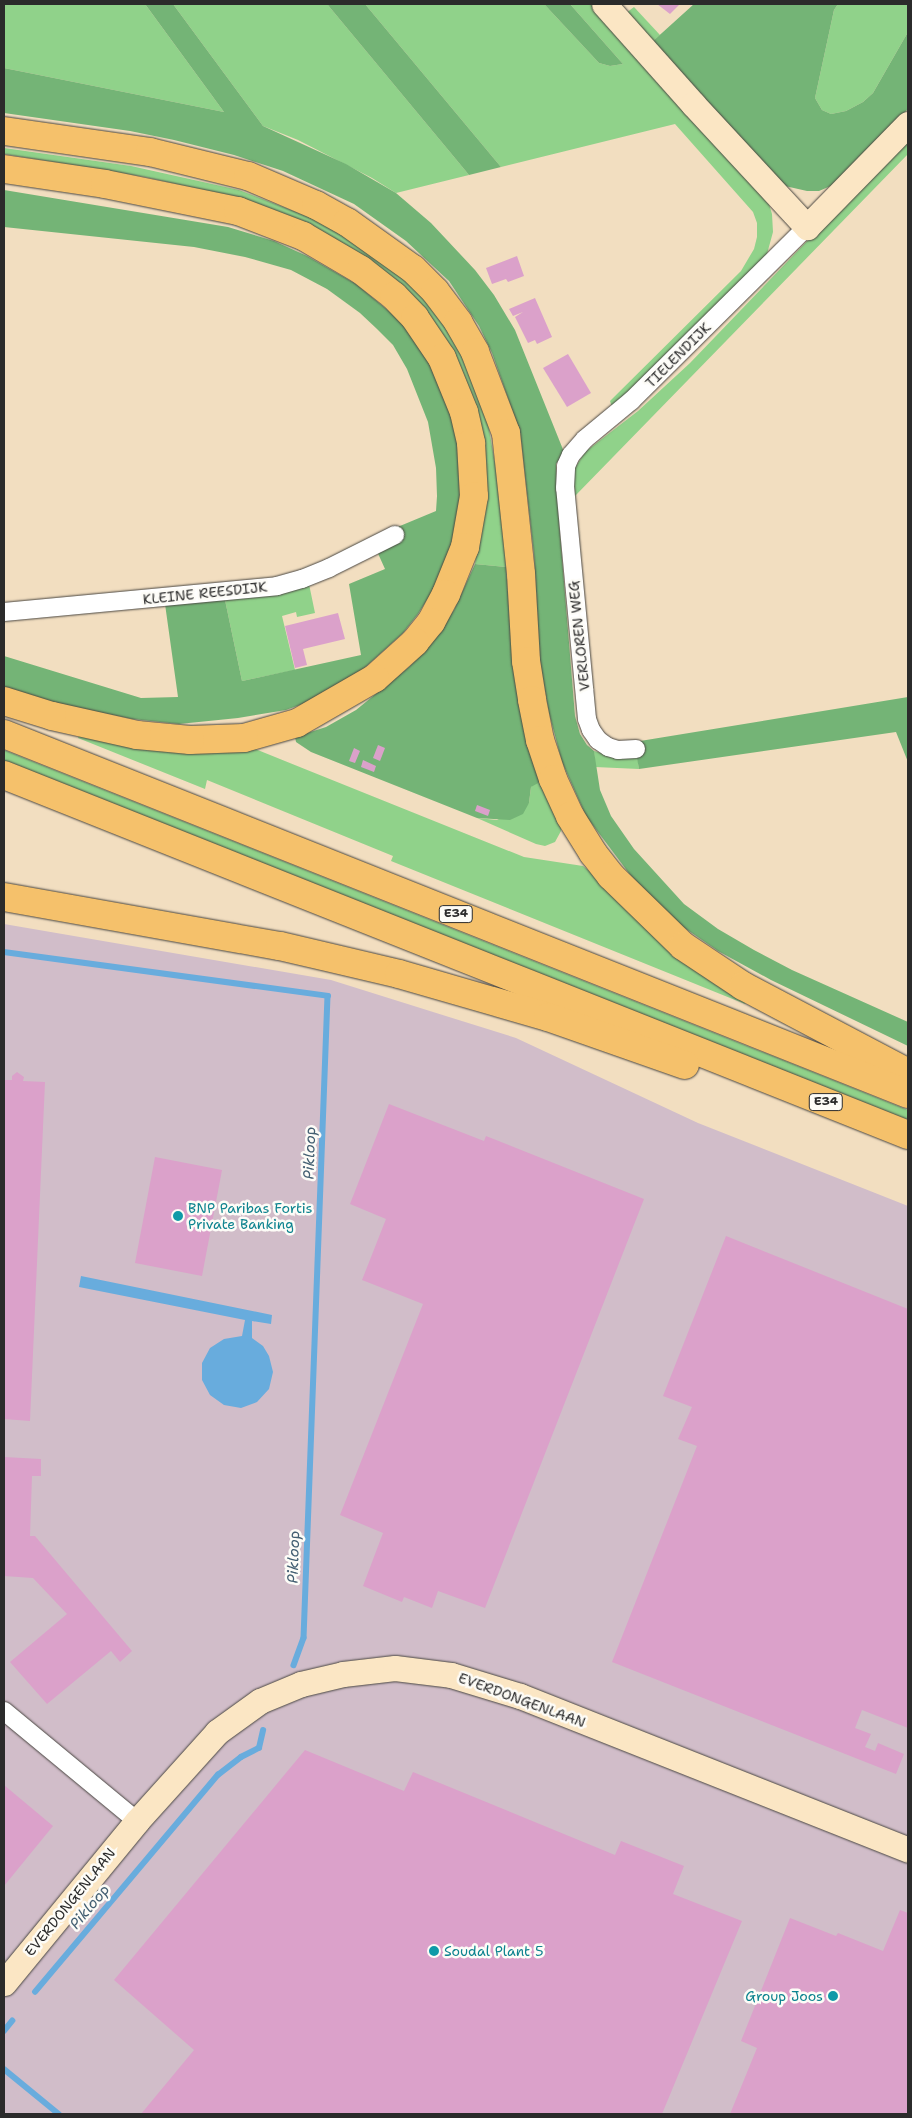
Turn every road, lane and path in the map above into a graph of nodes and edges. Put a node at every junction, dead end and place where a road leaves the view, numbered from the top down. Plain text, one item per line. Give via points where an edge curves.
1 (604, 4) edge
2 (908, 124) edge
3 (4, 131) edge
4 (4, 169) edge
5 (807, 227) junction
6 (565, 488) joint
7 (395, 535) dead end
8 (4, 612) edge
9 (4, 701) edge
10 (4, 734) edge
11 (636, 749) dead end
12 (4, 775) edge
13 (4, 897) edge
14 (744, 1070) junction
15 (908, 1073) edge
16 (908, 1094) edge
17 (908, 1135) edge
18 (4, 1711) edge
19 (137, 1821) junction
20 (908, 1850) edge
21 (4, 1983) edge

1 - 5 street
2 - 5 street, TIELENDIJK
3 - 15 highway via 150,152 248,176 347,222 413,269 435,291 476,352 506,433 532,700 540,740 570,816 611,876 683,946 743,986
4 - 9 highway via 105,184 238,211 303,236 360,270 394,296 415,318 442,358 464,412 471,443 474,496 466,547 431,622 415,642 375,678 297,723 244,738 190,740 137,734 61,718
5 - 6 street, TIELENDIJK via 631,401 585,439 568,461
6 - 11 street, VERLOREN WEG via 587,719 598,740 608,747
7 - 8 street, KLEINE REESDIJK via 329,568 277,586
10 - 16 highway, E34
12 - 14 highway, E34
13 - 14 highway via 337,959 473,994 678,1063 708,1069
14 - 17 highway, E34
18 - 19 street
19 - 20 street, EVERDONGENLAAN via 217,1732 260,1701 301,1684 343,1674 396,1668 451,1675 520,1696
19 - 21 street, EVERDONGENLAAN

